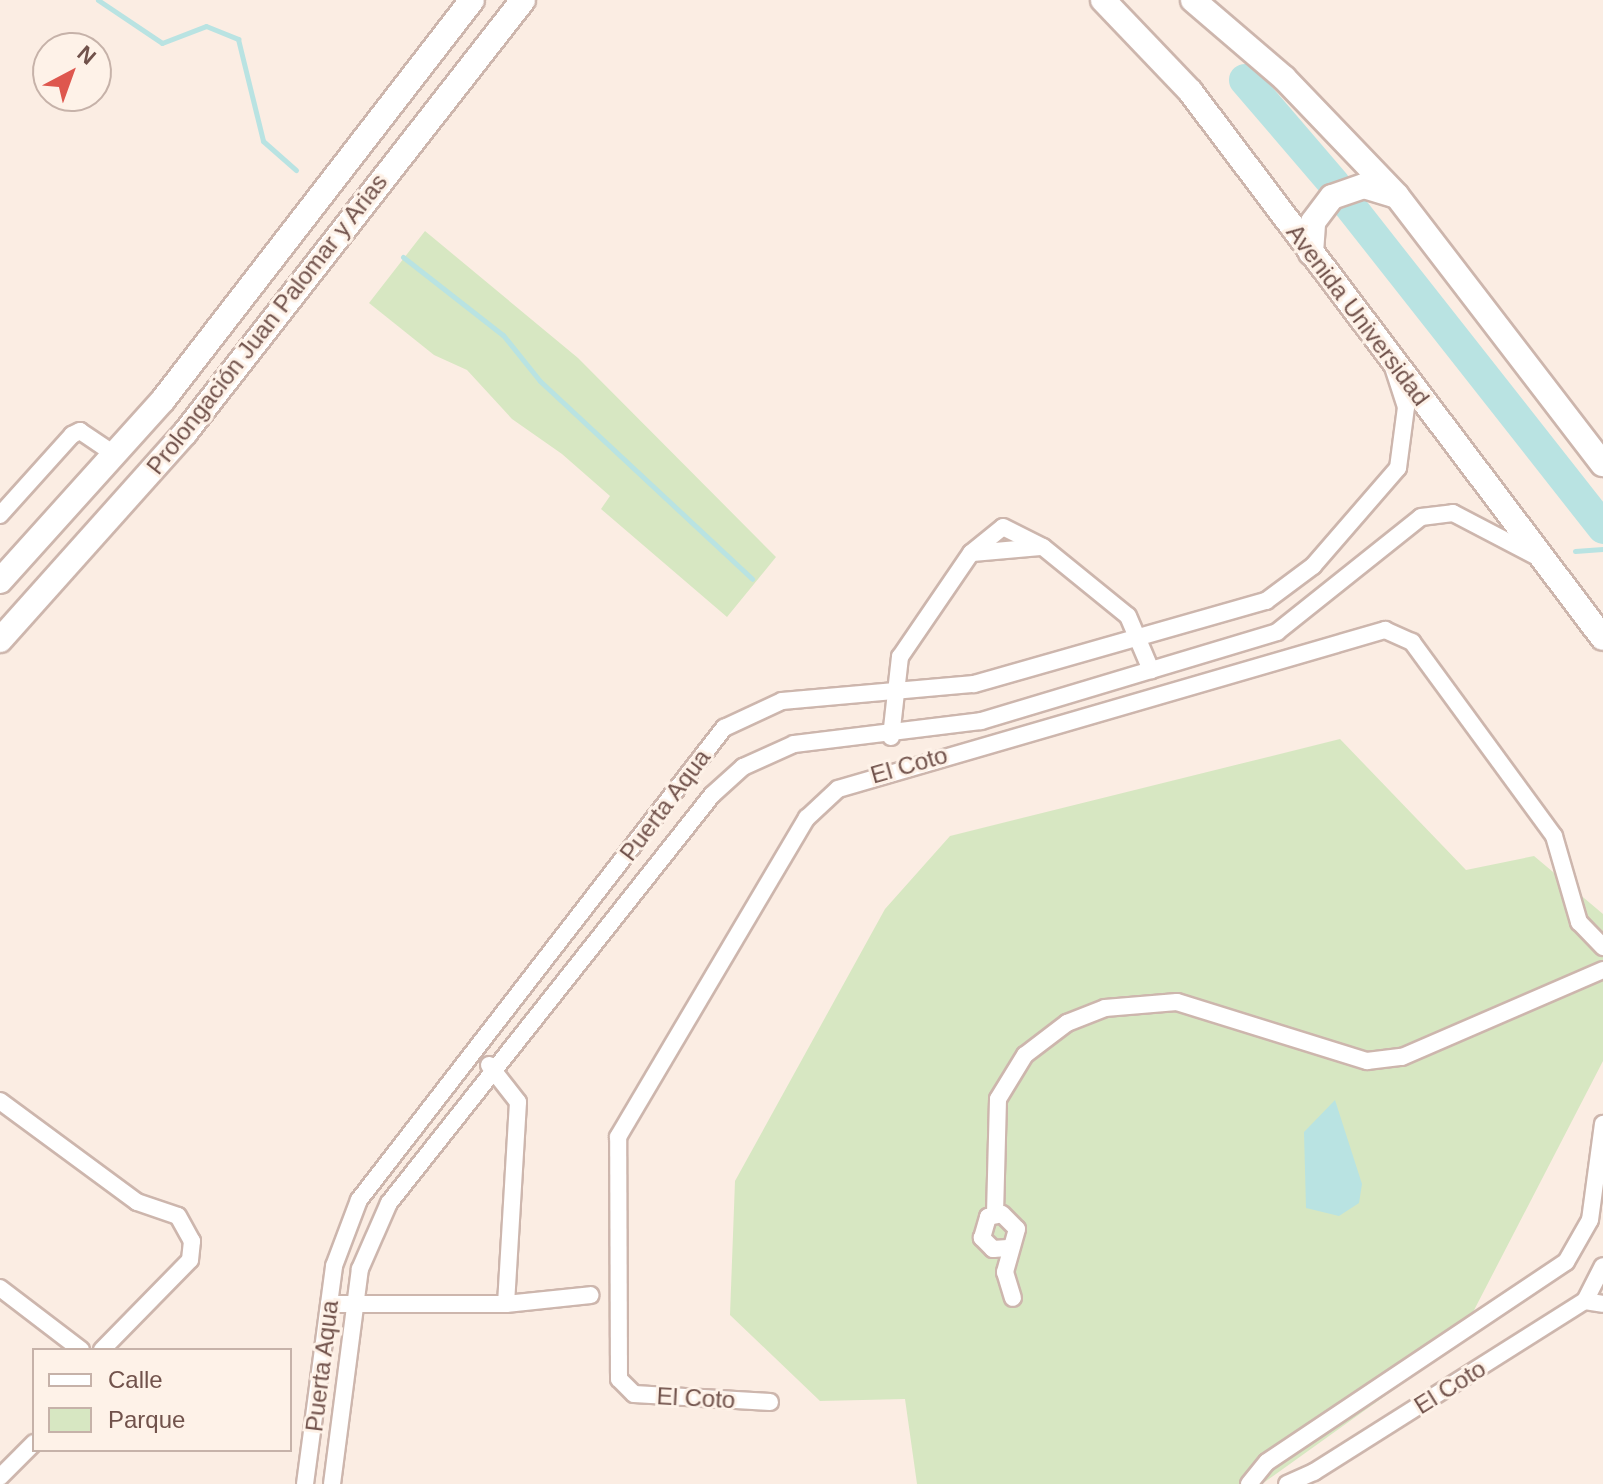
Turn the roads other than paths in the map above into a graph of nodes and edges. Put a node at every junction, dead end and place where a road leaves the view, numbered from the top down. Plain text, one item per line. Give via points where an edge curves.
1 (472, 0) edge
2 (523, 0) edge
3 (1103, 0) edge
4 (1193, 0) edge
5 (1397, 196) junction
6 (281, 244) junction
7 (1311, 253) junction
8 (311, 268) junction
9 (1390, 358) junction
10 (114, 454) junction
11 (1603, 464) edge
12 (0, 515) edge
13 (1043, 547) junction
14 (971, 553) junction
15 (1543, 561) junction
16 (0, 581) edge
17 (1142, 637) junction
18 (1603, 638) edge
19 (0, 640) edge
20 (1151, 670) junction
21 (895, 692) junction
22 (891, 737) junction
23 (1603, 947) edge
24 (1603, 970) edge
25 (476, 1055) junction
26 (496, 1071) junction
27 (0, 1101) edge
28 (1603, 1124) edge
29 (995, 1214) junction
30 (1008, 1248) junction
31 (1603, 1266) edge
32 (0, 1288) edge
33 (591, 1295) dead end
34 (1013, 1298) dead end
35 (1585, 1301) junction
36 (329, 1304) junction
37 (506, 1304) junction
38 (1603, 1304) edge
39 (356, 1306) junction
40 (78, 1348) edge
41 (104, 1348) edge
42 (770, 1402) dead end
43 (32, 1445) edge
44 (0, 1477) edge
45 (1315, 1478) edge
46 (305, 1484) edge
47 (332, 1484) edge
48 (1249, 1484) edge
49 (1287, 1484) edge

1 - 6 main road, Prolongación Juan Palomar y Arias
2 - 8 main road, Prolongación Juan Palomar y Arias
3 - 7 main road, Avenida Universidad via 1190,91
4 - 5 main road via 1284,78
5 - 7 main road via 1364,186 1332,197 1313,222
5 - 11 main road
6 - 8 main road
6 - 10 main road, Prolongación Juan Palomar y Arias
7 - 9 main road, Avenida Universidad
8 - 19 main road, Prolongación Juan Palomar y Arias via 185,433
9 - 15 main road, Avenida Universidad
9 - 17 street, Puerta Aqua via 1406,407 1407,441 1398,468 1363,511 1313,566 1266,601
10 - 12 street via 80,431 72,435
10 - 16 main road, Prolongación Juan Palomar y Arias
13 - 14 street
13 - 14 street via 1003,527
13 - 17 street
14 - 21 street via 900,657
15 - 18 main road, Avenida Universidad
15 - 20 street, Puerta Aqua via 1453,513 1421,517 1388,537 1337,589 1277,632
17 - 20 street
17 - 21 street, Puerta Aqua via 974,684
20 - 22 street, Puerta Aqua via 981,721
21 - 22 street
21 - 25 street, Puerta Aqua via 782,701 724,728
22 - 26 street, Puerta Aqua via 794,744 743,767 712,795
23 - 42 street, El Coto via 1579,922 1554,836 1412,642 1385,630 838,789 807,818 618,1137 619,1379 634,1394
24 - 29 street via 1402,1057 1329,1054 1177,1002 1105,1008 1067,1023 1025,1055 998,1099
25 - 26 street
25 - 36 street, Puerta Aqua via 359,1200
26 - 37 street via 518,1102
26 - 39 street, Puerta Aqua via 389,1203 363,1258
27 - 41 street via 137,1202 178,1216 192,1241 190,1260
28 - 48 street via 1590,1220 1566,1262 1267,1462
29 - 30 street via 1015,1222 1017,1236
29 - 30 street via 983,1223 982,1238 993,1249
30 - 34 street
31 - 35 street
32 - 40 street
33 - 37 street
35 - 38 street
35 - 45 street, El Coto
36 - 39 street
36 - 46 street, Puerta Aqua
37 - 39 street
39 - 47 street, Puerta Aqua
43 - 44 street
45 - 49 street, El Coto

